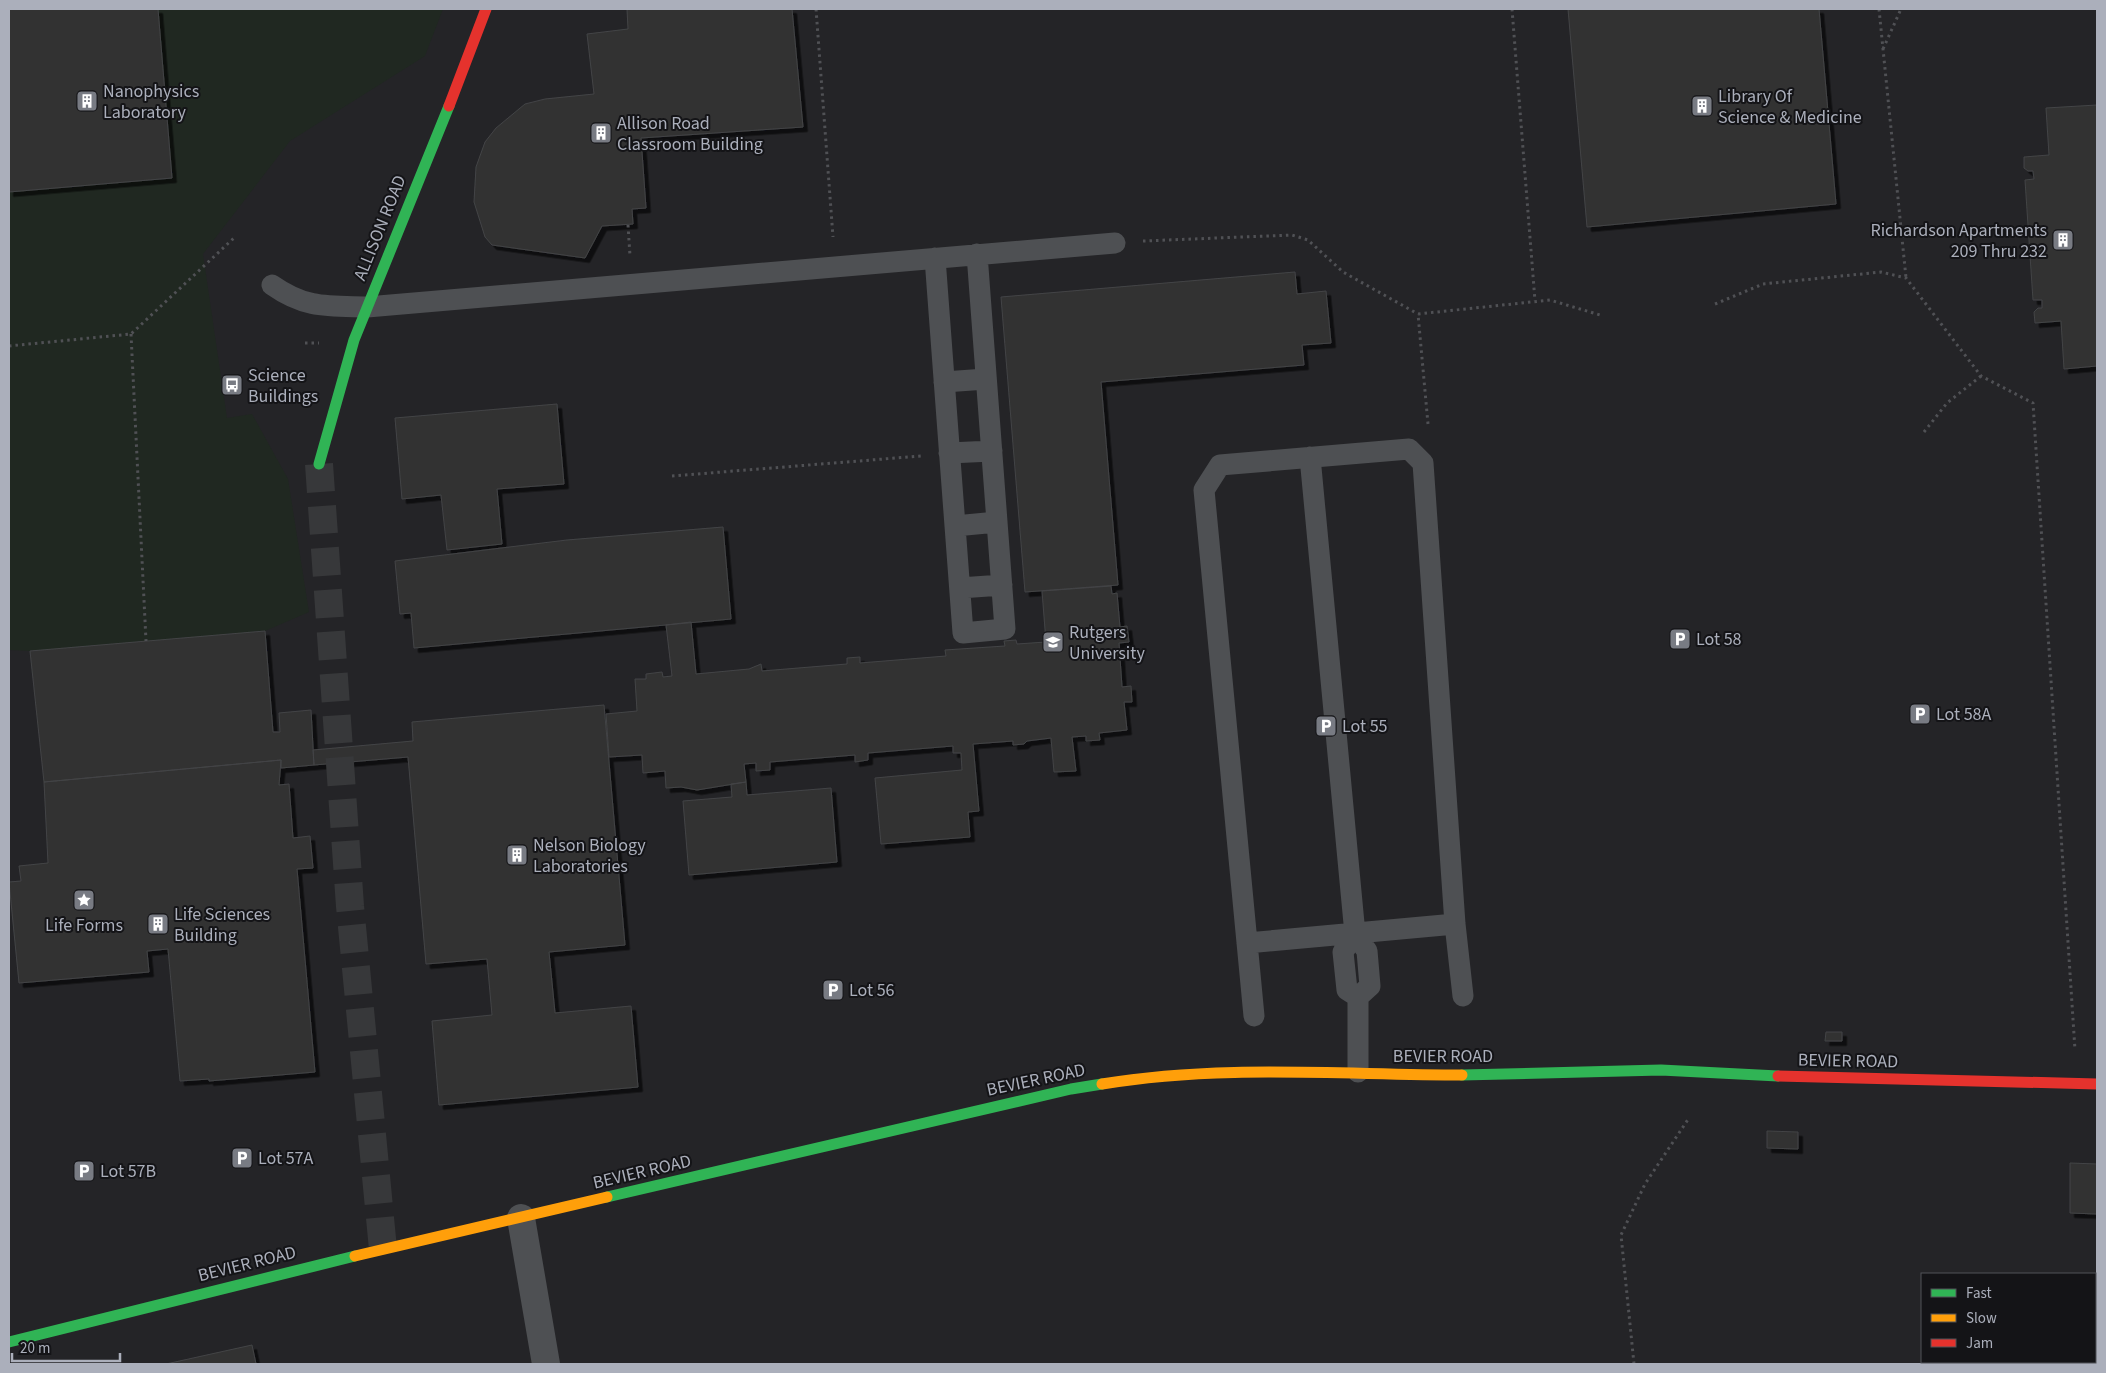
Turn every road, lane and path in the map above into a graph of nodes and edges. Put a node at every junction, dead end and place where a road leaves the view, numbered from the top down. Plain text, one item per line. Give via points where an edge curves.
1 (486, 9) edge
2 (816, 9) edge
3 (1512, 9) edge
4 (1879, 9) edge
5 (1901, 9) edge
6 (1882, 51) junction
7 (628, 225) dead end
8 (235, 237) dead end
9 (834, 240) dead end
10 (1115, 243) joint
11 (977, 254) junction
12 (934, 258) junction
13 (630, 263) dead end
14 (1906, 278) junction
15 (272, 285) dead end
16 (1535, 301) junction
17 (1715, 304) dead end
18 (367, 307) junction
19 (1418, 314) junction
20 (1600, 315) dead end
21 (131, 334) junction
22 (9, 346) edge
23 (1981, 376) junction
24 (986, 378) junction
25 (944, 382) junction
26 (1428, 424) dead end
27 (1924, 432) dead end
28 (992, 451) junction
29 (949, 453) junction
30 (1310, 457) junction
31 (318, 464) tunnel mouth
32 (672, 476) dead end
33 (997, 522) junction
34 (954, 526) junction
35 (1002, 585) junction
36 (960, 588) junction
37 (146, 641) dead end
38 (1456, 924) junction
39 (1355, 934) junction
40 (1247, 942) junction
41 (1463, 996) dead end
42 (1254, 1016) dead end
43 (2076, 1056) dead end
44 (1358, 1072) junction
45 (2097, 1084) edge
46 (1689, 1118) dead end
47 (521, 1218) junction
48 (9, 1342) edge
49 (546, 1364) edge
50 (1634, 1364) edge

1 - 18 street, ALLISON ROAD via 462,78
2 - 9 path
3 - 16 path
4 - 6 path
5 - 6 path
6 - 14 path
7 - 13 path
8 - 21 path
10 - 11 lane
10 - 19 path via 1292,235 1308,240 1343,272
11 - 12 lane
11 - 24 lane
12 - 18 lane
12 - 25 lane
14 - 17 path via 1881,272 1763,284
14 - 23 path
15 - 18 lane via 291,298 319,306
16 - 19 path
16 - 20 path via 1550,300
18 - 31 street, ALLISON ROAD
19 - 26 path
21 - 22 path
21 - 37 path
23 - 27 path via 1947,403
23 - 43 path via 2033,403
24 - 25 lane
24 - 28 lane
25 - 29 lane
28 - 29 lane
28 - 33 lane
29 - 32 path
29 - 34 lane
30 - 38 lane via 1410,448 1423,463
30 - 39 lane
30 - 40 lane via 1220,465 1204,490
33 - 34 lane
33 - 35 lane
34 - 36 lane
35 - 36 lane
35 - 36 lane via 1005,630 980,632 963,633
38 - 39 lane
38 - 41 lane
39 - 40 lane
39 - 44 lane via 1343,952 1347,990 1358,997
40 - 42 lane
44 - 45 street, BEVIER ROAD via 1461,1075 1661,1070 1767,1076
44 - 47 street, BEVIER ROAD via 1221,1072 1150,1076 1071,1089
46 - 50 path via 1645,1184 1621,1235
47 - 48 street, BEVIER ROAD
47 - 49 street

